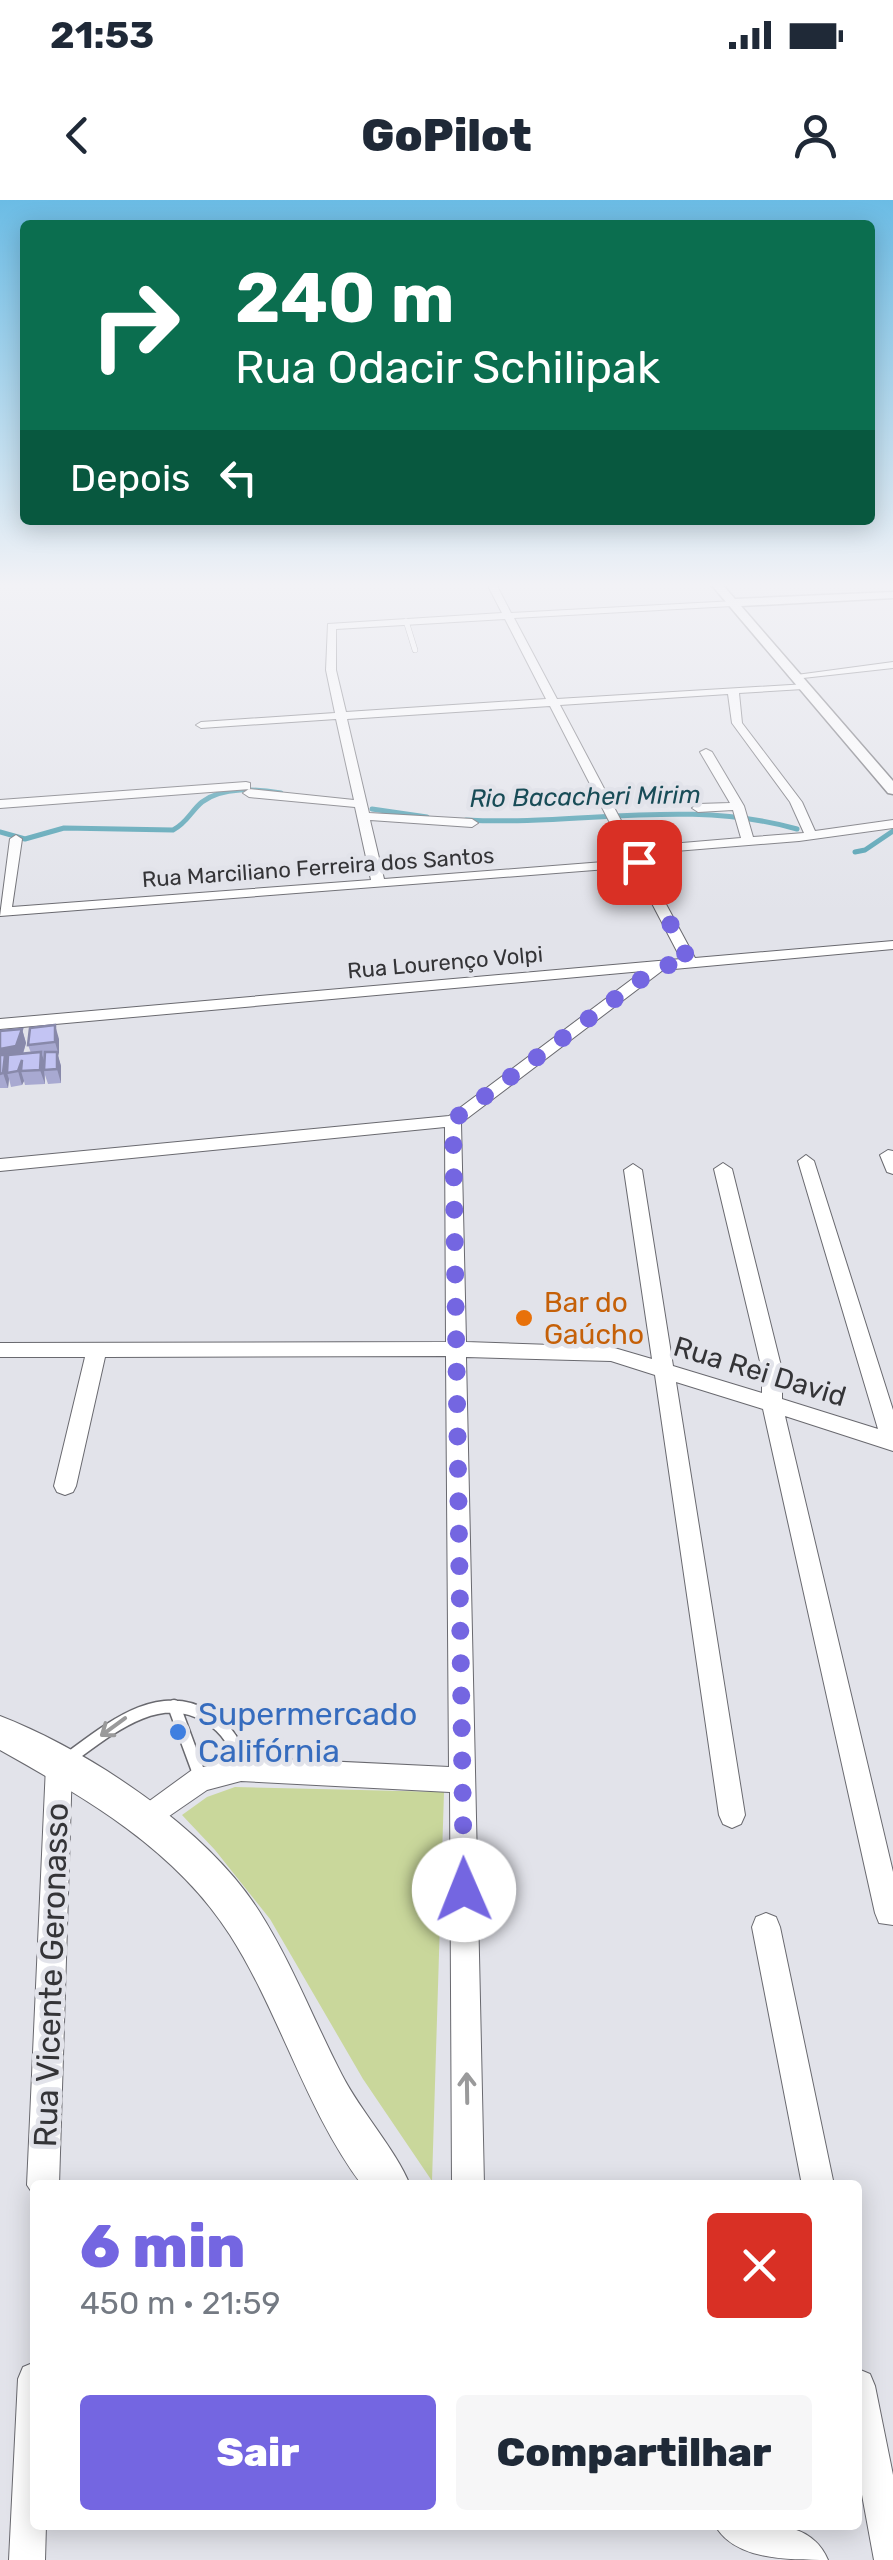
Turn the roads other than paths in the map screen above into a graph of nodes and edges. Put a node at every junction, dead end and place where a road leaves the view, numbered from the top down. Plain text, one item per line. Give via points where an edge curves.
1 (336, 692) edge
2 (548, 692) edge
3 (714, 692) edge
4 (732, 692) edge
5 (809, 692) edge
6 (553, 702) junction
7 (341, 716) junction
8 (202, 725) dead end
9 (706, 752) dead end
10 (893, 790) edge
11 (0, 804) edge
12 (738, 806) junction
13 (698, 808) dead end
14 (362, 810) junction
15 (472, 823) dead end
16 (893, 824) edge
17 (811, 835) junction
18 (16, 839) dead end
19 (748, 842) junction
20 (636, 857) junction
21 (378, 883) junction
22 (3, 912) edge
23 (893, 945) edge
24 (690, 963) junction
25 (659, 966) junction
26 (0, 1024) edge
27 (453, 1120) junction
28 (806, 1161) dead end
29 (0, 1165) edge
30 (723, 1169) dead end
31 (633, 1170) dead end
32 (456, 1349) junction
33 (0, 1350) edge
34 (98, 1350) junction
35 (664, 1370) junction
36 (772, 1404) junction
37 (893, 1442) edge
38 (65, 1486) dead end
39 (174, 1706) junction
40 (0, 1732) edge
41 (59, 1766) junction
42 (241, 1769) junction
43 (201, 1779) junction
44 (462, 1780) junction
45 (732, 1815) dead end
46 (146, 1819) junction
47 (889, 1913) dead end
48 (766, 1927) dead end
49 (43, 2180) edge
50 (379, 2180) edge
51 (468, 2180) edge
52 (817, 2180) edge
53 (862, 2406) edge
54 (30, 2492) edge
55 (749, 2530) edge
56 (27, 2560) edge
57 (803, 2560) edge
58 (892, 2560) edge

1 - 7 street
2 - 6 street
3 - 6 street
4 - 17 street via 737,723 796,802
5 - 10 street
6 - 7 street
6 - 20 street
7 - 8 street
7 - 14 street
9 - 12 street
11 - 14 street via 248,790
12 - 13 street
12 - 19 street
14 - 15 street
14 - 21 street
16 - 17 street, Rua Marciliano Ferreira dos Santos
17 - 19 street, Rua Marciliano Ferreira dos Santos
18 - 22 street
19 - 20 street, Rua Marciliano Ferreira dos Santos
20 - 21 street, Rua Marciliano Ferreira dos Santos
20 - 24 street
21 - 22 street, Rua Marciliano Ferreira dos Santos
23 - 24 street, Rua Lourenço Volpi
24 - 25 street, Rua Lourenço Volpi
25 - 26 street, Rua Lourenço Volpi
25 - 27 street
27 - 29 street
27 - 32 street
28 - 37 street
30 - 36 street via 772,1370
31 - 35 street
32 - 34 street, Rua Rei David
32 - 35 street, Rua Rei David via 610,1354
32 - 44 street
33 - 34 street, Rua Rei David
34 - 38 street
35 - 36 street, Rua Rei David
35 - 45 street
36 - 37 street, Rua Rei David
36 - 47 street
39 -> 41 lane via 128,1716
39 - 42 lane via 202,1710 229,1733 240,1750
39 - 43 lane
40 - 41 main road
41 - 46 main road
41 - 49 street, Rua Vicente Geronasso
42 - 43 street
42 - 44 street
43 - 46 street
51 -> 44 street
46 - 50 main road via 197,1862 244,1923
48 - 52 street
53 - 58 street
54 - 56 street
55 - 57 main road

